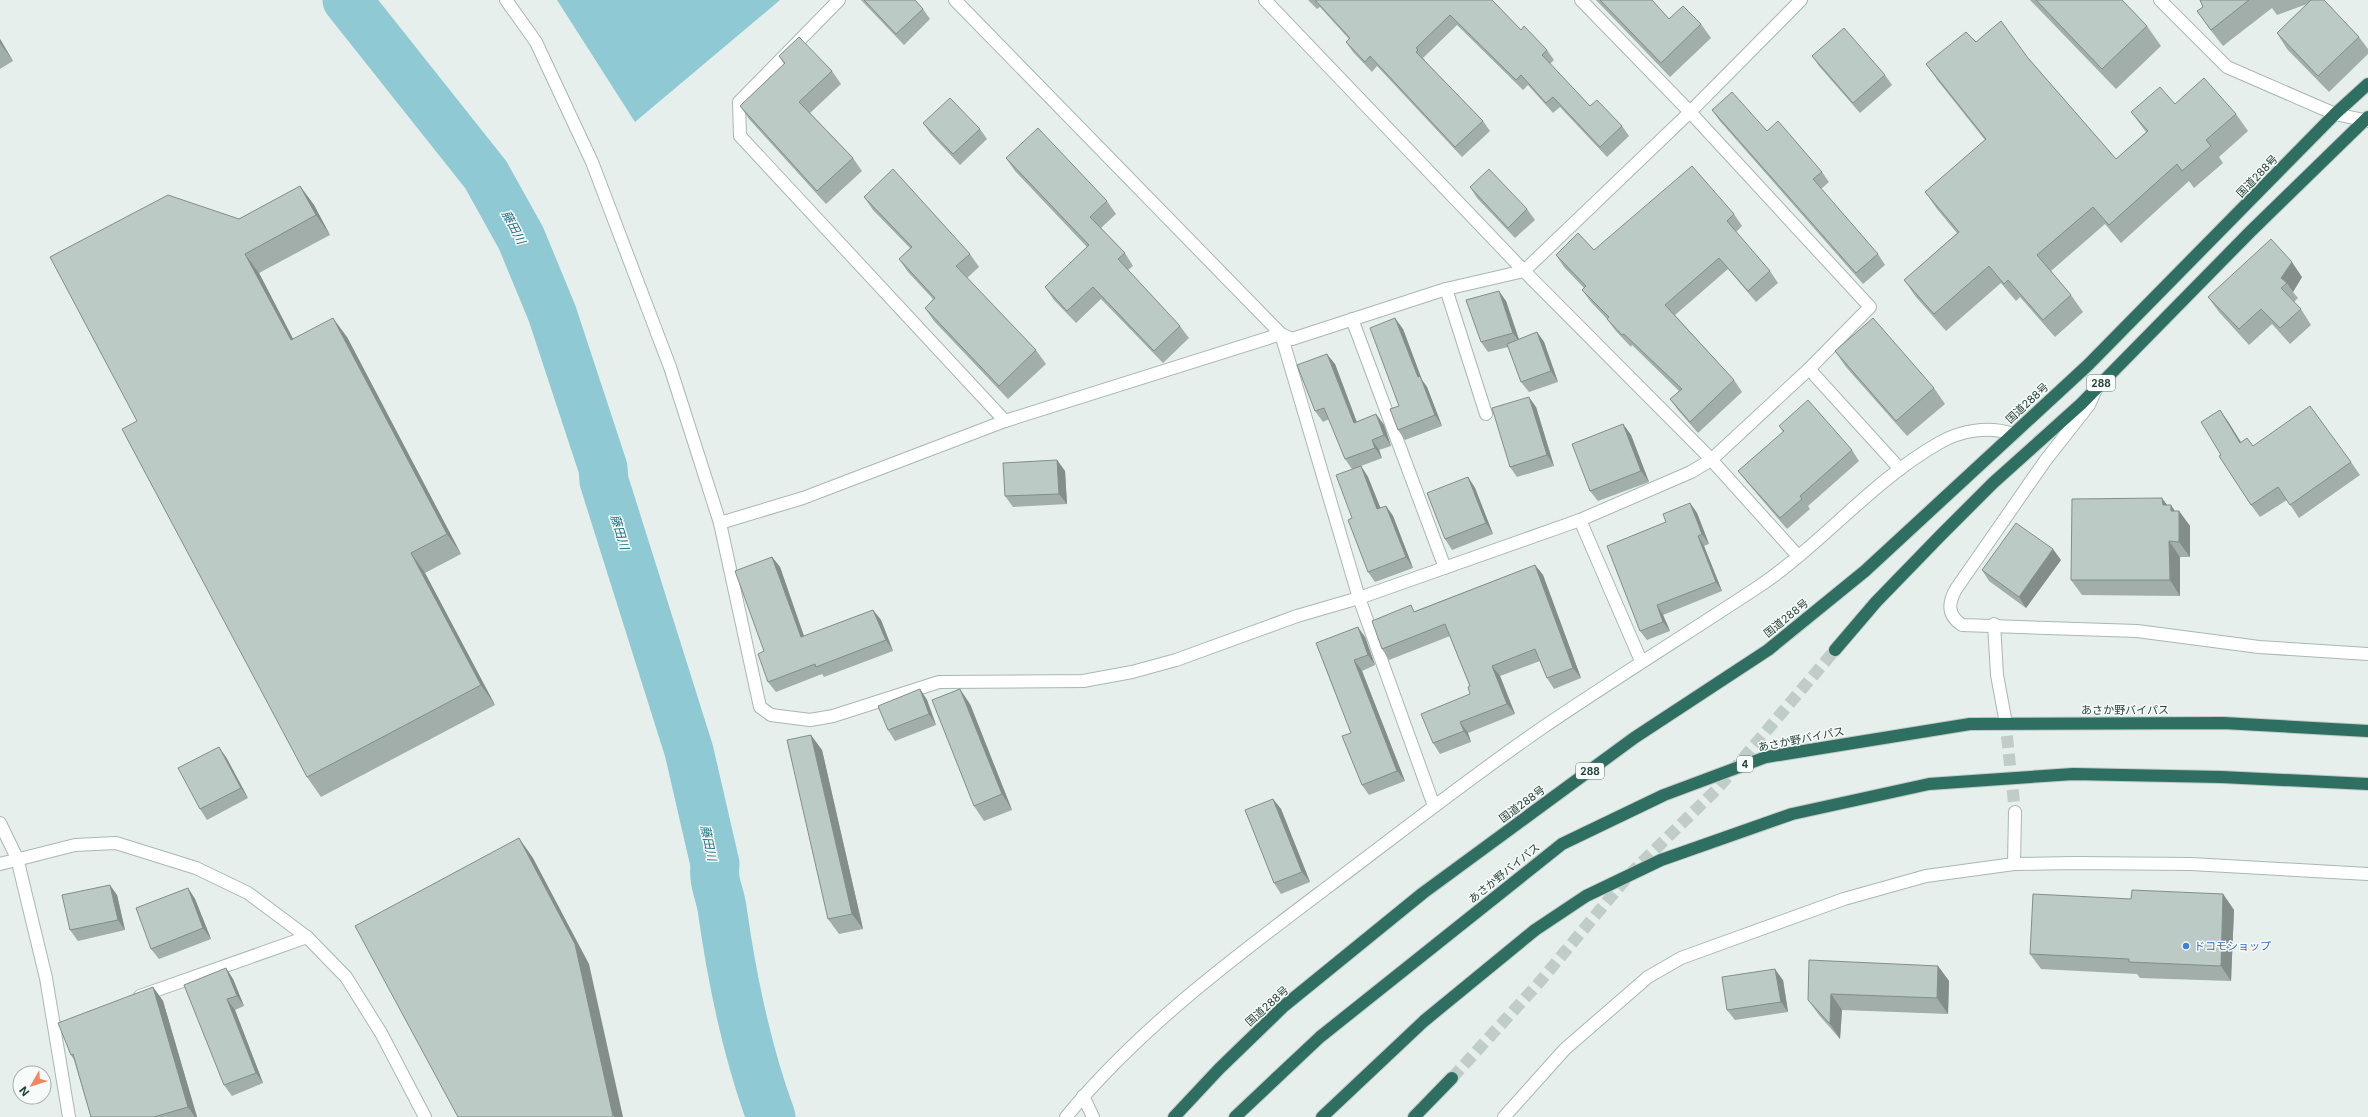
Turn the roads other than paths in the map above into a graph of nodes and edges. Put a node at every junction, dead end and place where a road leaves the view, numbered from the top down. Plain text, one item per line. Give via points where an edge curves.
1 (506, 0) edge
2 (839, 0) edge
3 (955, 0) edge
4 (1265, 0) edge
5 (1581, 0) edge
6 (1801, 0) edge
7 (2160, 0) edge
8 (2368, 84) edge
9 (1690, 112) junction
10 (2335, 114) junction
11 (2367, 119) edge
12 (1524, 271) junction
13 (1446, 289) junction
14 (1352, 319) junction
15 (1281, 334) junction
16 (1809, 369) junction
17 (2096, 389) junction
18 (1486, 414) dead end
19 (1005, 421) junction
20 (2013, 434) junction
21 (1711, 460) junction
22 (1900, 469) junction
23 (1580, 520) junction
24 (720, 523) junction
25 (1798, 556) junction
26 (1445, 568) junction
27 (1359, 598) junction
28 (1994, 624) junction
29 (1835, 650) tunnel mouth
30 (2368, 654) edge
31 (1641, 661) junction
32 (2005, 718) tunnel mouth
33 (2368, 731) edge
34 (2368, 784) edge
35 (1434, 806) junction
36 (2015, 812) tunnel mouth
37 (0, 823) edge
38 (18, 858) junction
39 (0, 864) edge
40 (2014, 864) junction
41 (2368, 874) edge
42 (307, 937) junction
43 (131, 999) edge
44 (1452, 1078) tunnel mouth
45 (1083, 1096) junction
46 (69, 1117) edge
47 (425, 1117) edge
48 (1066, 1117) edge
49 (1093, 1117) edge
50 (1174, 1117) edge
51 (1235, 1117) edge
52 (1322, 1117) edge
53 (1414, 1117) edge
54 (1504, 1117) edge

1 - 24 street via 536,42 592,162 670,367
2 - 19 street via 739,102 740,136
3 - 15 street
4 - 12 street
5 - 9 street
6 - 9 street
7 - 10 street via 2227,67
8 - 10 highway, 国道288号 / 288
9 - 12 street
9 - 16 street via 1870,306
10 - 11 street
10 - 20 highway, 国道288号 / 288 via 2088,365
11 - 17 highway, 288 via 2250,232
12 - 13 street
12 - 21 street
13 - 14 street
13 - 18 street
14 - 15 street via 1292,339
14 - 26 street
15 - 19 street
15 - 27 street
16 - 21 street
16 - 22 street
17 - 28 street via 2089,405 2045,461 1950,600 1950,612 1962,625
17 - 29 highway, 288 via 1967,509 1876,602
19 - 24 street via 803,498
20 - 22 street via 2001,430 1968,431 1940,442
20 - 50 highway, 国道288号 / 288 via 1865,571 1768,650 1634,738 1430,888 1290,1001 1219,1069
21 - 23 street via 1691,472
21 - 25 street
22 - 25 street
23 - 26 street
23 - 31 street
24 - 27 street via 760,707 771,715 802,719 833,716 939,682 1083,681 1132,672 1176,660 1297,616
25 - 31 street via 1760,585
26 - 27 street
27 - 35 street
28 - 30 street via 2137,631 2259,648
28 - 32 street via 1997,675
31 - 35 street via 1536,732
33 - 51 highway, あさか野バイパス / 4 via 2223,723 1970,724 1766,757 1664,795 1562,844 1320,1037
34 - 52 highway via 2073,774 1929,784 1792,814 1661,860 1586,896 1535,930 1424,1021
35 - 45 street via 1208,979 1141,1038
36 - 40 street
37 - 38 street
38 - 39 street
38 - 42 street via 75,845 116,843 196,868 248,893
38 - 46 street via 59,1024
40 - 41 street via 2191,864
40 - 54 street via 1918,878 1844,899 1681,958 1648,978 1564,1049
42 - 43 street
42 - 47 street via 346,977 381,1033
44 - 53 highway
45 - 48 street
45 - 49 street

